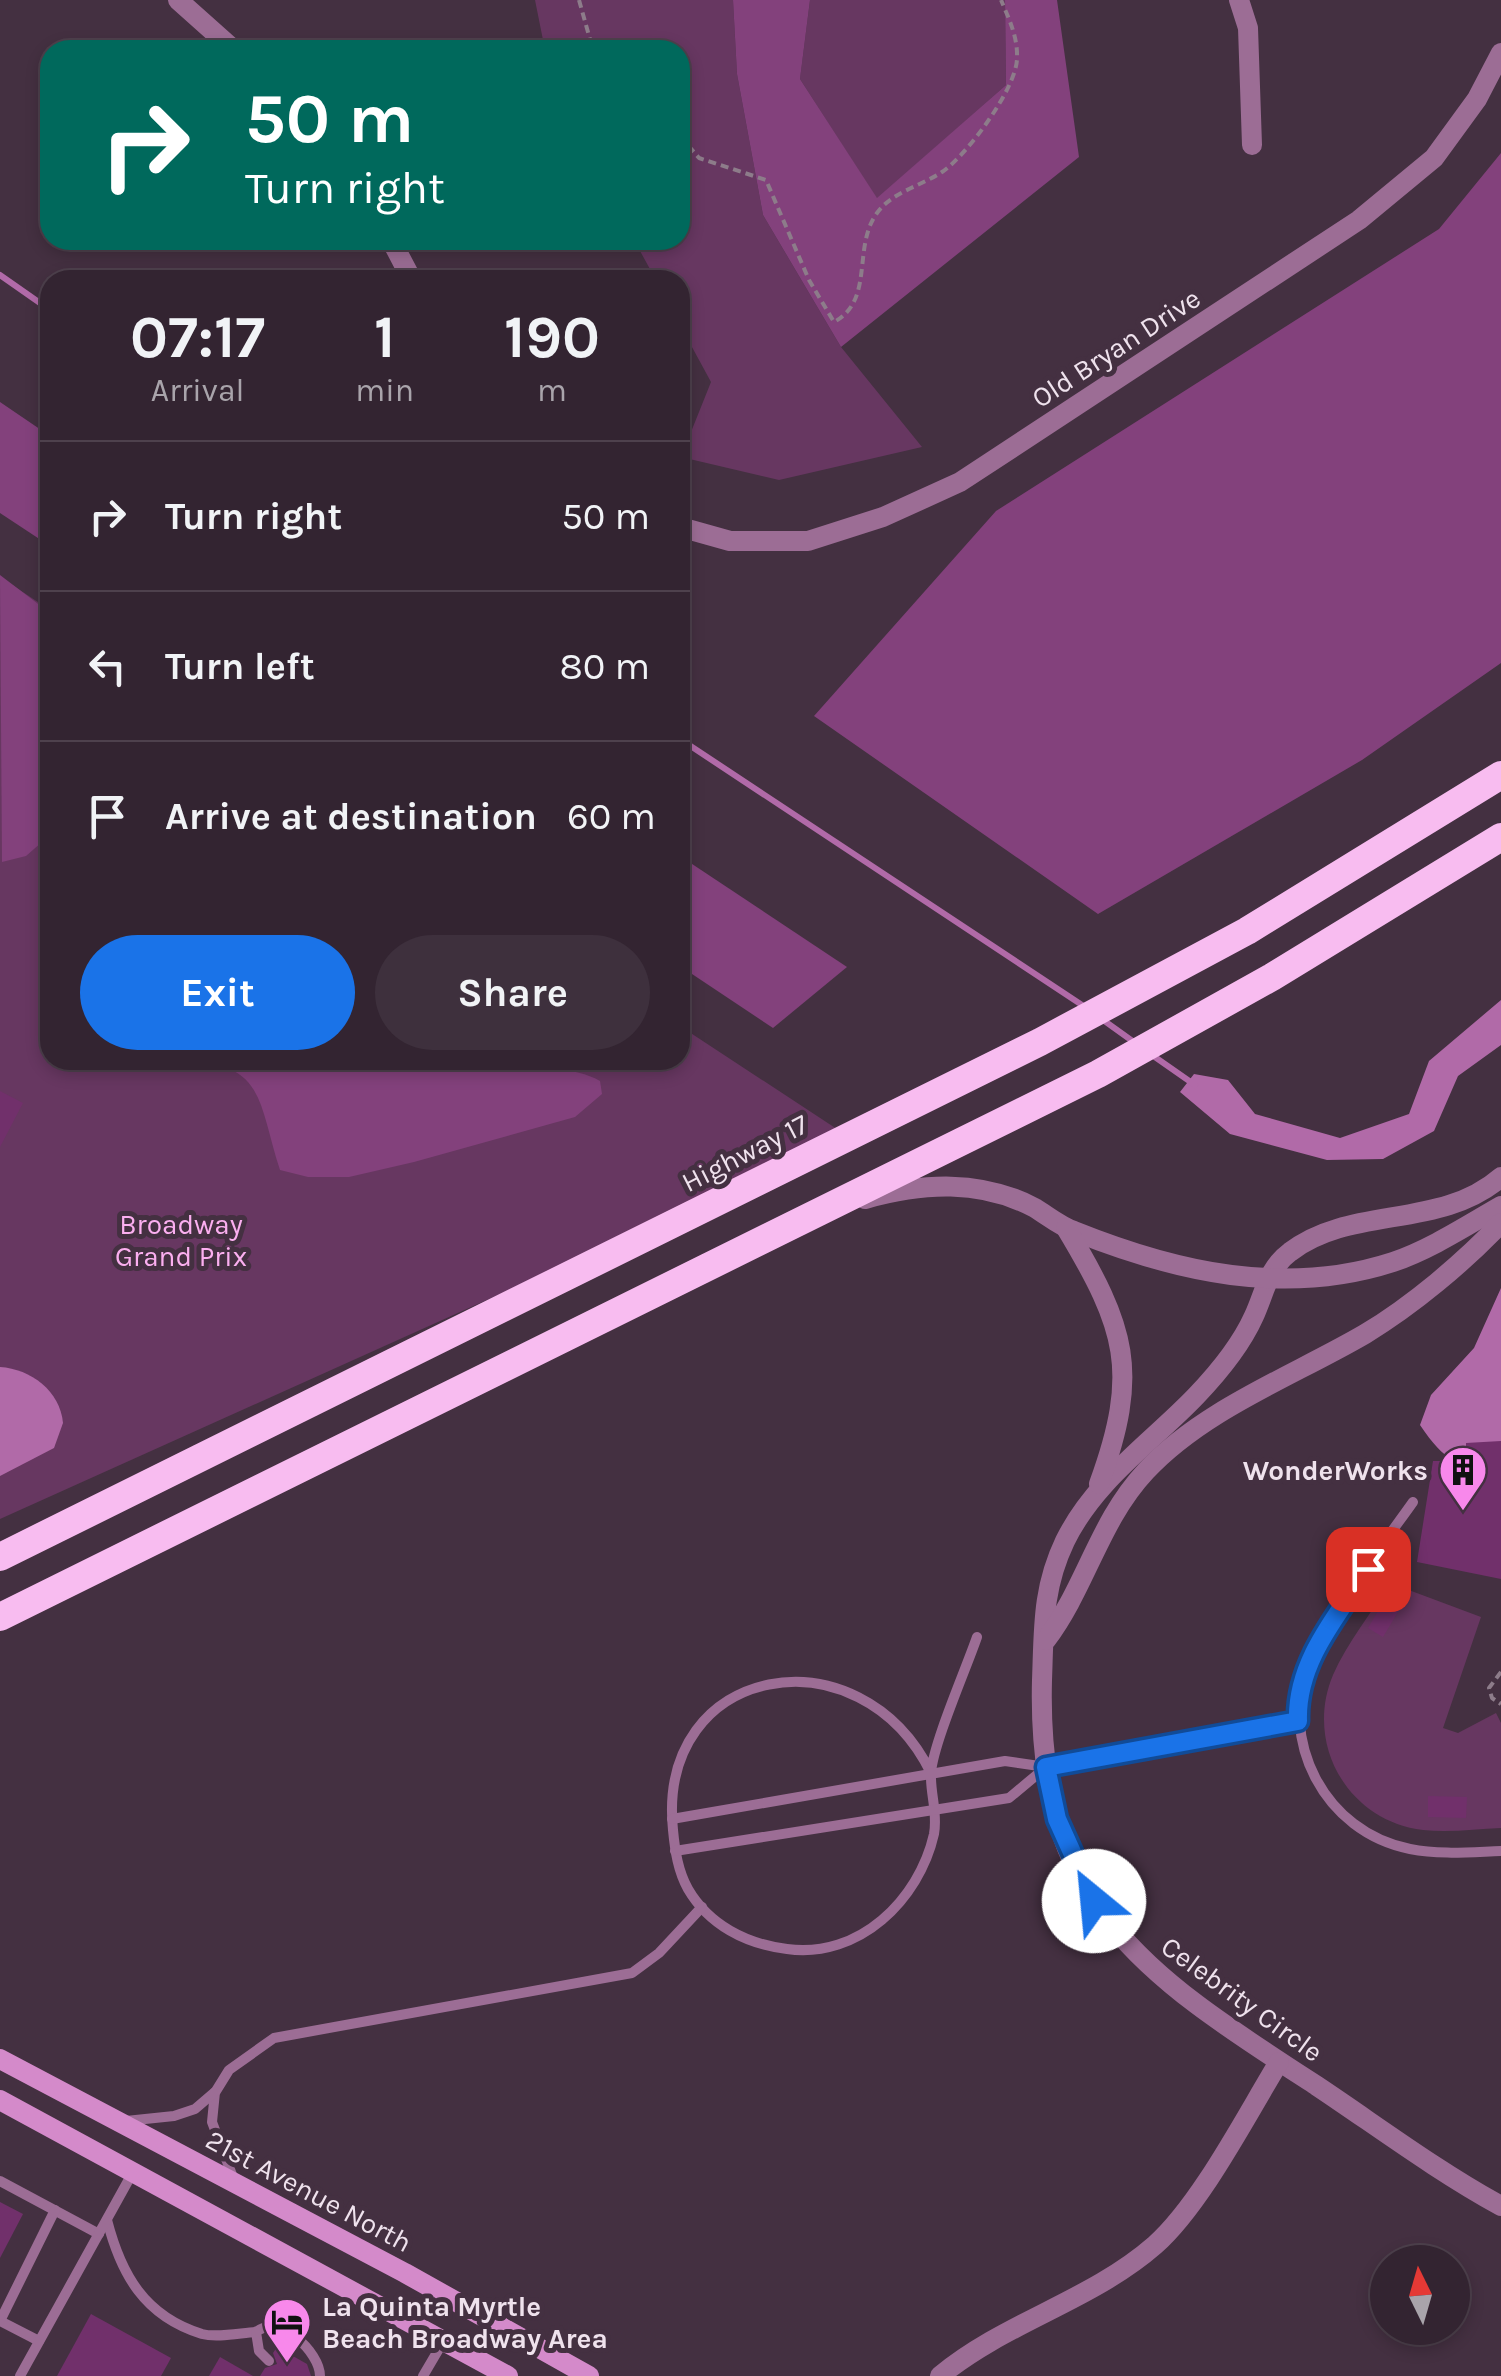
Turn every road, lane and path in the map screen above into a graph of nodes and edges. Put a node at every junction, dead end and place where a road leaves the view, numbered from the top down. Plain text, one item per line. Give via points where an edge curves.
1 (178, 0) edge
2 (579, 0) edge
3 (1000, 0) edge
4 (1239, 0) edge
5 (223, 40) edge
6 (590, 40) edge
7 (1501, 53) edge
8 (1252, 145) dead end
9 (690, 148) edge
10 (690, 530) edge
11 (1501, 774) edge
12 (1501, 837) edge
13 (1501, 1178) edge
14 (1501, 1206) edge
15 (815, 1214) junction
16 (1501, 1223) edge
17 (1066, 1228) junction
18 (1268, 1278) junction
19 (1096, 1492) junction
20 (1413, 1502) dead end
21 (0, 1557) edge
22 (0, 1617) edge
23 (976, 1637) dead end
24 (1046, 1640) junction
25 (1501, 1672) edge
26 (1501, 1704) edge
27 (1298, 1721) junction
28 (1046, 1767) junction
29 (931, 1772) junction
30 (936, 1810) junction
31 (672, 1819) junction
32 (675, 1851) junction
33 (1501, 1851) edge
34 (702, 1907) junction
35 (0, 2059) edge
36 (1279, 2062) junction
37 (216, 2091) junction
38 (0, 2100) edge
39 (120, 2122) junction
40 (133, 2172) junction
41 (0, 2181) edge
42 (236, 2184) junction
43 (1501, 2206) edge
44 (55, 2210) junction
45 (106, 2220) junction
46 (99, 2234) junction
47 (0, 2321) edge
48 (256, 2332) junction
49 (40, 2341) junction
50 (443, 2342) junction
51 (269, 2361) dead end
52 (24, 2375) edge
53 (505, 2375) edge
54 (320, 2376) edge
55 (423, 2376) edge
56 (589, 2376) edge
57 (940, 2376) edge

1 - 5 street
2 - 6 path
3 - 9 path via 1014,28 1012,76 967,148 943,172 874,216 860,290 850,313 834,322 766,180 699,158
4 - 8 street via 1248,28
7 - 10 street, Old Bryan Drive via 1434,158 1359,220 960,482 883,518 808,541 730,540
11 - 21 highway, Highway 17 via 1153,984
12 - 15 highway via 1203,1017
13 - 18 street, Celebrity Circle via 1447,1208 1312,1238 1274,1265
14 - 18 street via 1395,1261 1329,1278
15 - 17 street via 935,1184 991,1191
15 - 22 highway
16 - 24 street via 1369,1331 1244,1401 1147,1470 1110,1518 1068,1611
17 - 18 street via 1154,1261
17 - 19 street via 1102,1287 1124,1371 1118,1434
18 - 19 street, Celebrity Circle via 1253,1318 1220,1370
19 - 24 street, Celebrity Circle via 1054,1569 1042,1607
20 - 27 lane via 1311,1656
23 - 29 lane
24 - 28 street, Celebrity Circle
25 - 26 path via 1488,1688
27 - 28 lane
27 - 33 lane via 1314,1778 1338,1810 1381,1839 1439,1853
28 - 29 lane via 1005,1761
28 - 30 lane via 1009,1798
28 - 36 street, Celebrity Circle via 1072,1861 1112,1926 1162,1981
29 - 30 lane
29 - 31 lane
29 - 31 lane via 894,1720 851,1691 806,1682 759,1686 722,1706 691,1737 674,1771
30 - 32 lane
30 - 34 lane via 928,1853 909,1892 857,1936 813,1950 771,1946 733,1934
31 - 32 lane
32 - 34 lane
34 - 37 lane via 660,1954 632,1973 274,2038 229,2070
35 - 39 main road, 21st Avenue North
36 - 43 street, Celebrity Circle
36 - 57 street via 1158,2243
37 - 39 lane via 174,2116
37 - 42 lane via 212,2122
38 - 40 main road
39 - 42 main road, 21st Avenue North
40 - 45 lane
40 - 50 main road
41 - 44 lane
42 - 56 main road, 21st Avenue North
44 - 46 lane
44 - 47 lane
45 - 46 lane
45 - 48 lane via 128,2281 145,2302 205,2335
46 - 49 lane
47 - 49 lane
48 - 51 lane via 259,2351
48 - 54 lane via 263,2326 286,2329
49 - 52 lane
50 - 53 main road
50 - 55 lane

